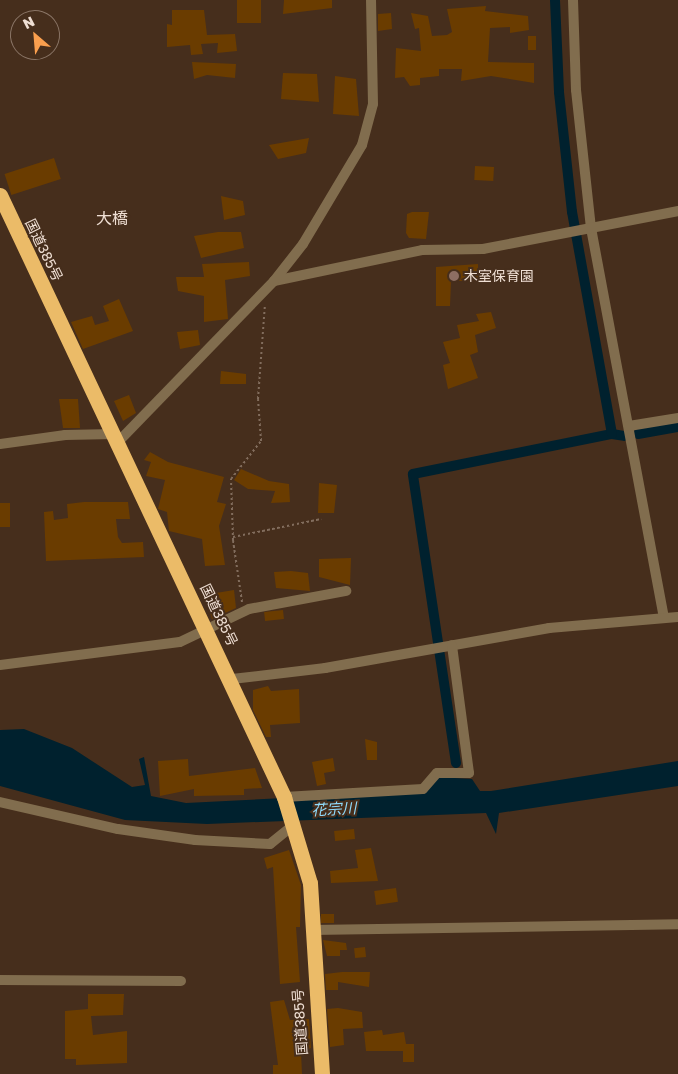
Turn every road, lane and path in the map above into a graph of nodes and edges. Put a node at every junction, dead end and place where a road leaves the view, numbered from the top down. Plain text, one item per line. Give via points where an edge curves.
1 (371, 0) edge
2 (573, 0) edge
3 (0, 195) edge
4 (678, 211) edge
5 (586, 229) junction
6 (274, 280) junction
7 (262, 293) junction
8 (678, 418) edge
9 (629, 426) junction
10 (116, 438) junction
11 (0, 444) edge
12 (321, 519) dead end
13 (233, 537) junction
14 (346, 591) dead end
15 (244, 611) junction
16 (664, 617) junction
17 (678, 617) edge
18 (209, 631) junction
19 (450, 645) junction
20 (0, 665) edge
21 (232, 679) junction
22 (284, 798) junction
23 (0, 802) edge
24 (292, 824) junction
25 (678, 924) edge
26 (312, 930) junction
27 (0, 980) edge
28 (181, 981) dead end
29 (322, 1074) edge

1 - 6 street via 373,104 366,136 303,244
2 - 5 street
3 - 10 highway, 国道385号
4 - 5 street
5 - 6 street via 483,249 422,250
5 - 9 street
6 - 7 street
7 - 10 street
7 - 13 path via 266,305 258,398 261,440 231,479
8 - 9 street
9 - 16 street
10 - 11 street via 65,434
10 - 18 highway, 国道385号
12 - 13 path
13 - 15 path
14 - 15 street
15 - 18 street
16 - 17 street
16 - 19 street via 568,626
18 - 20 street via 132,651
18 - 21 highway, 国道385号
19 - 21 street
19 - 22 street via 469,772 437,773 423,789
21 - 22 highway, 国道385号
22 - 24 highway, 国道385号
23 - 24 street via 195,840 270,844
24 - 26 highway, 国道385号 via 310,884
25 - 26 street
26 - 29 highway, 国道385号
27 - 28 street

